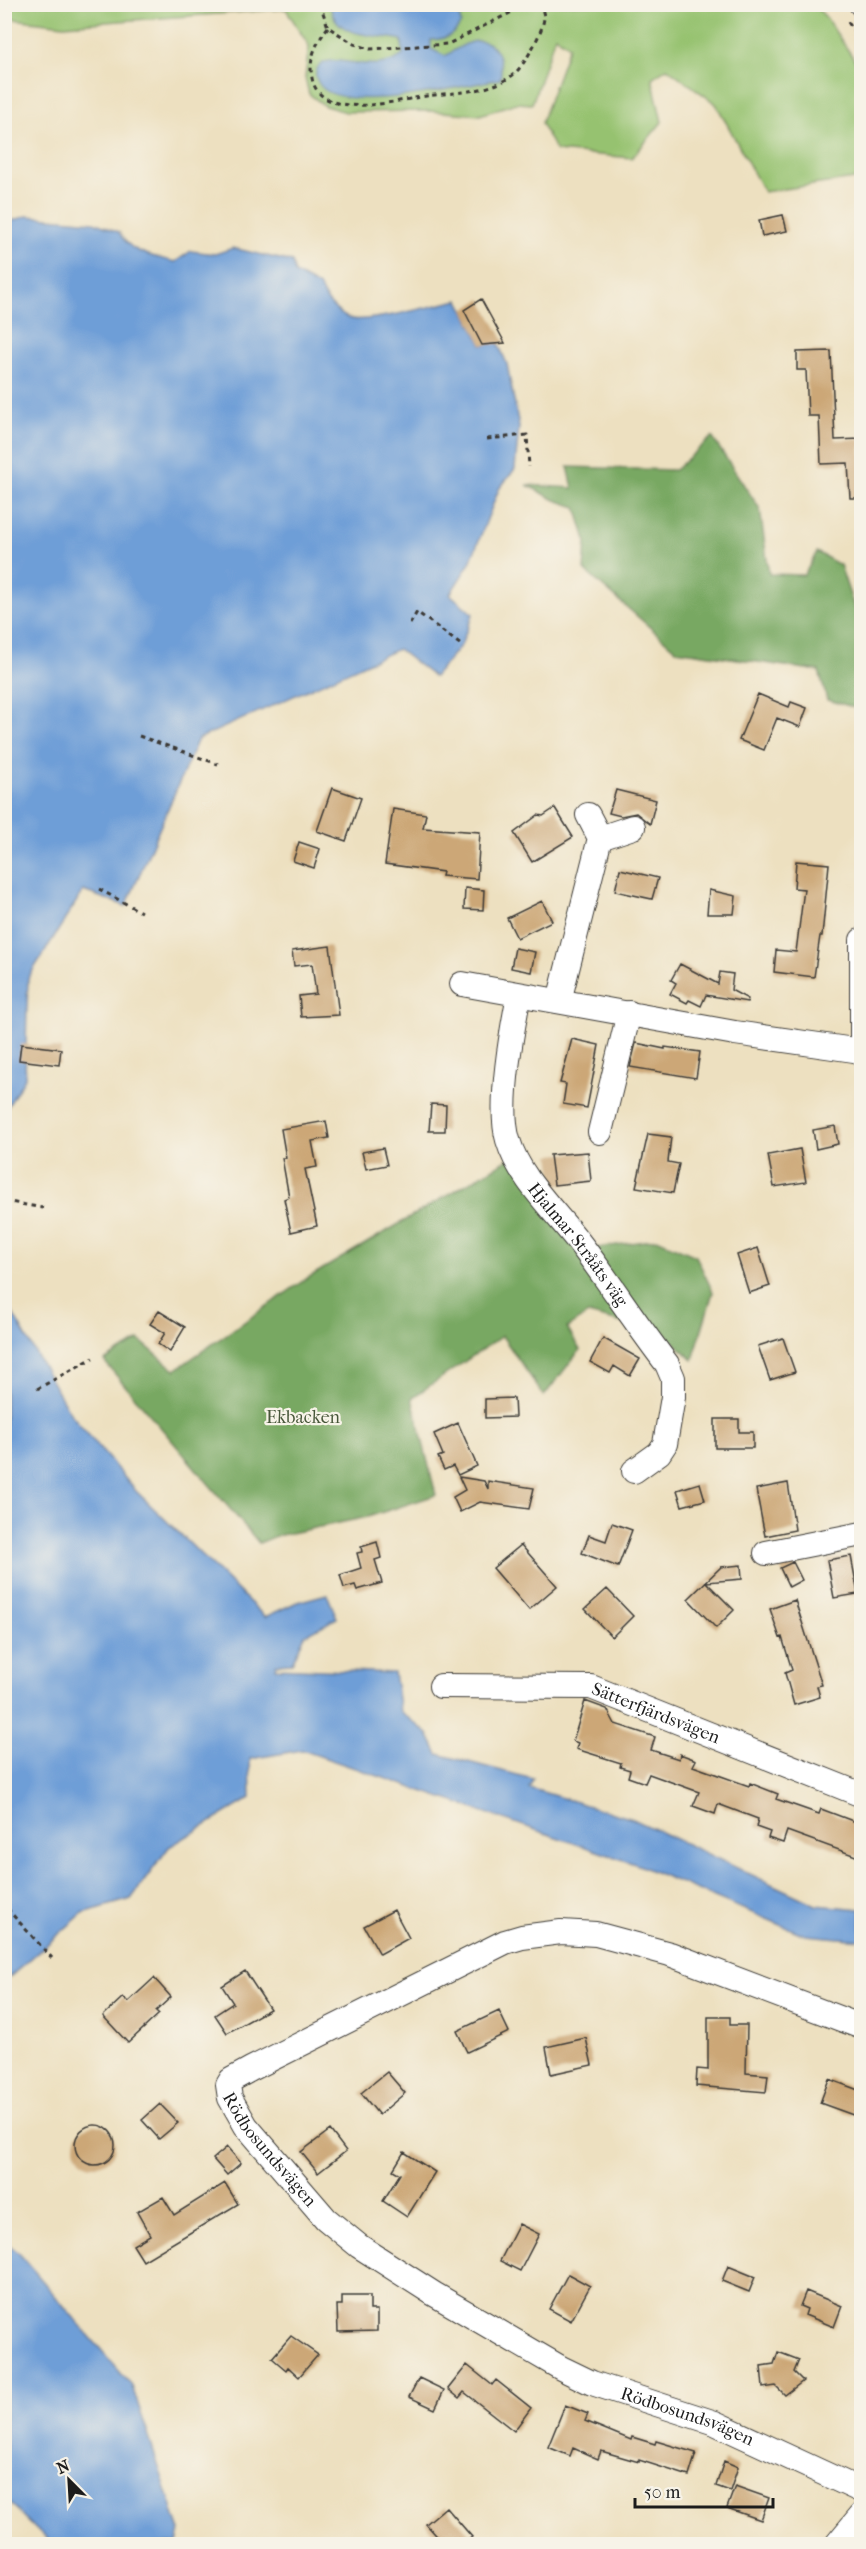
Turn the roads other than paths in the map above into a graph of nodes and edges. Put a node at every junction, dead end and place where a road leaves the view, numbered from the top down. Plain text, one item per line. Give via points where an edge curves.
1 (588, 815) dead end
2 (633, 827) dead end
3 (600, 838) junction
4 (861, 940) edge
5 (462, 984) dead end
6 (519, 994) junction
7 (559, 1001) junction
8 (629, 1013) junction
9 (861, 1053) edge
10 (600, 1132) dead end
11 (634, 1471) dead end
12 (861, 1534) edge
13 (766, 1552) dead end
14 (441, 1686) dead end
15 (861, 1795) edge
16 (861, 2027) edge
17 (861, 2491) edge
18 (861, 2514) edge
19 (837, 2544) edge

1 - 3 street
2 - 3 street
3 - 7 street
4 - 9 street
5 - 6 street
6 - 7 street
6 - 11 street, Hjalmar Strååts väg via 505,1115 507,1139 517,1164 579,1242 667,1364 673,1378 665,1444 659,1454
7 - 8 street
8 - 9 street
8 - 10 street
12 - 13 street
14 - 15 street, Sätterfjärdsvägen via 591,1687
16 - 17 street, Rödbosundsvägen via 670,1954 596,1934 561,1932 522,1937 484,1952 251,2069 228,2085 230,2098 246,2127 326,2219 359,2246 592,2384 716,2423
18 - 19 street

